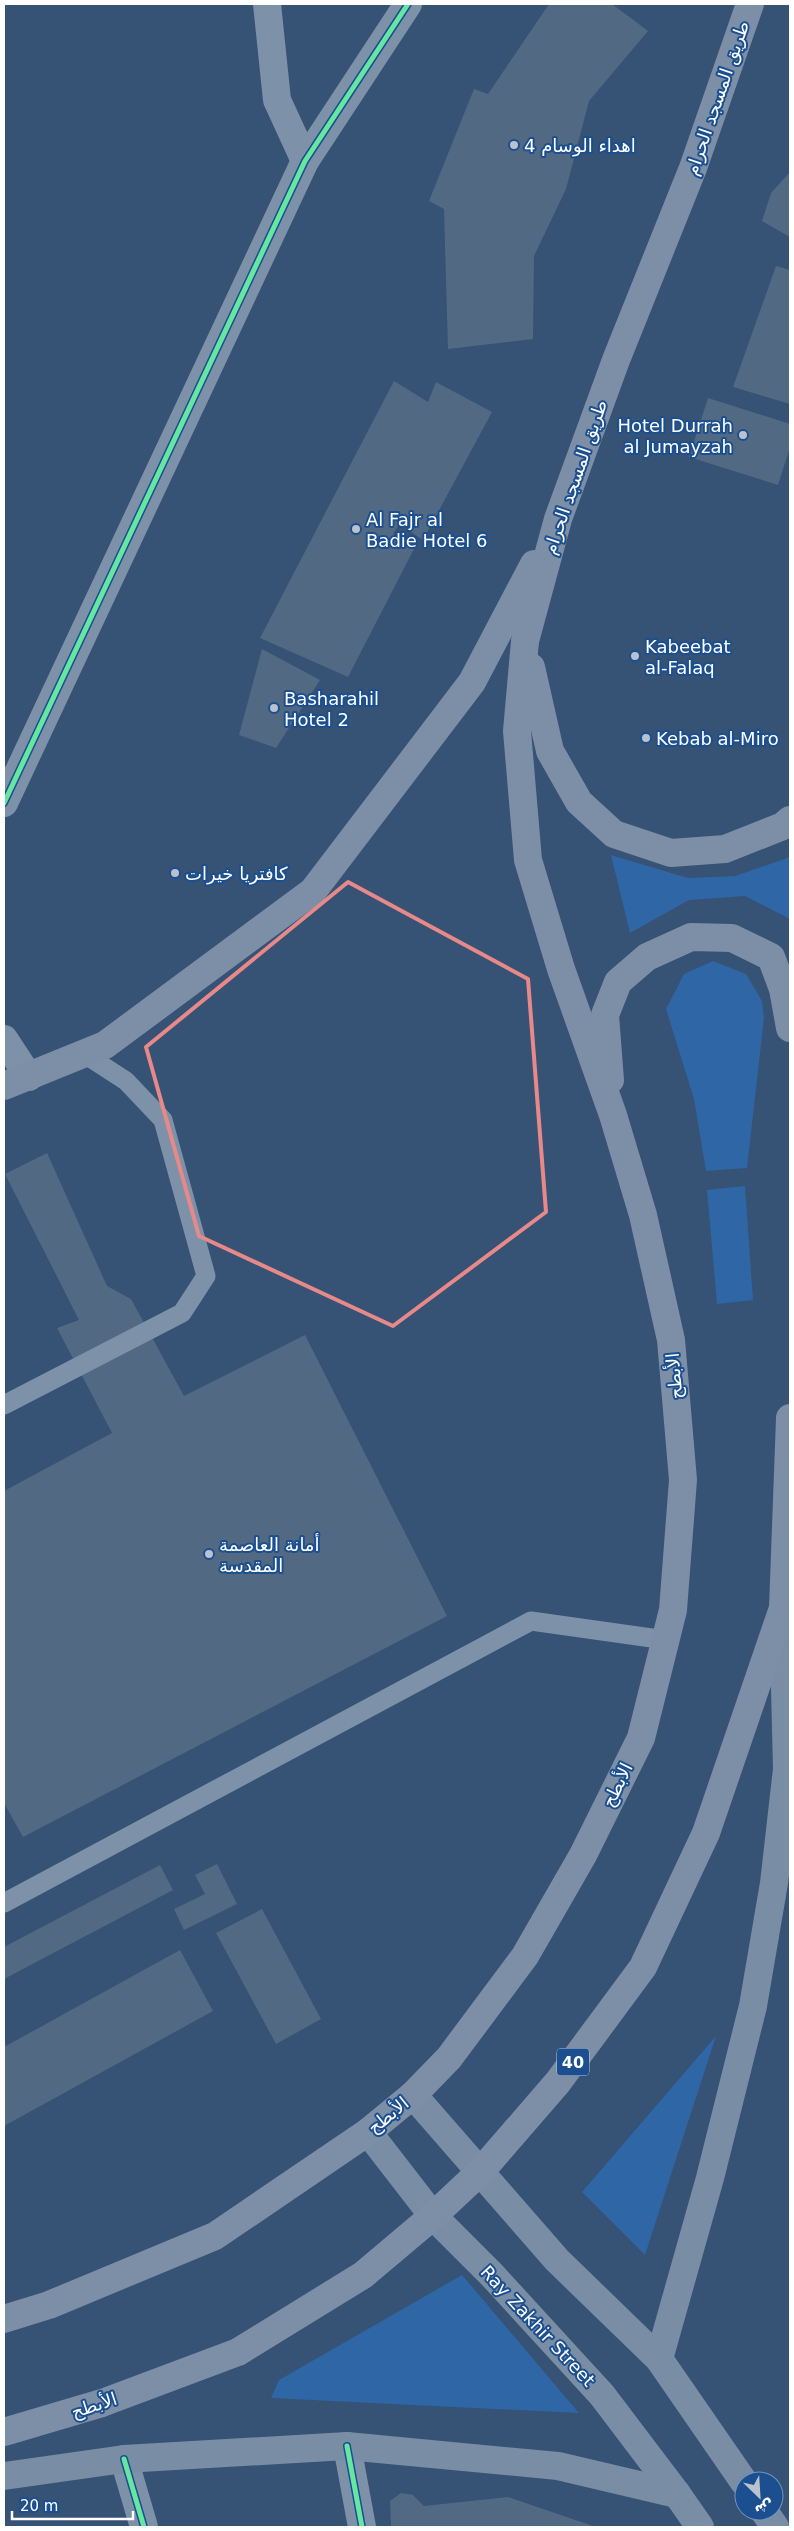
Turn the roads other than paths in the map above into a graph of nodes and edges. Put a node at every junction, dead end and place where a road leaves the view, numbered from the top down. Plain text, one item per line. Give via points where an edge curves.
1 (267, 4) edge
2 (408, 4) edge
3 (750, 4) edge
4 (305, 161) junction
5 (558, 519) junction
6 (524, 641) junction
7 (4, 803) edge
8 (790, 820) edge
9 (561, 969) joint
10 (790, 1028) edge
11 (4, 1039) edge
12 (86, 1055) junction
13 (29, 1077) junction
14 (4, 1086) edge
15 (613, 1115) junction
16 (4, 1405) edge
17 (790, 1418) edge
18 (782, 1608) junction
19 (666, 1640) junction
20 (782, 1886) edge
21 (4, 1903) edge
22 (413, 2095) junction
23 (368, 2132) junction
24 (482, 2171) junction
25 (434, 2216) junction
26 (4, 2319) edge
27 (659, 2359) junction
28 (4, 2432) edge
29 (347, 2446) junction
30 (124, 2459) junction
31 (736, 2471) edge
32 (4, 2476) edge
33 (678, 2494) junction
34 (144, 2527) edge
35 (362, 2527) edge
36 (700, 2527) edge

1 - 4 street via 277,100
2 - 4 street
3 - 5 main road, طريق المسجد الحرام via 693,168 616,360
4 - 7 street
5 - 6 main road, طريق المسجد الحرام
5 - 12 main road via 472,682 313,891 106,1045
6 - 8 main road via 550,751 579,802 614,834 671,853 725,849 783,826
6 - 9 main road, طريق المسجد الحرام via 517,731 528,860
9 - 15 main road, الأبطح
10 - 15 main road via 783,990 771,957 732,938 690,937 647,957 618,982 605,1015
11 - 13 street
12 - 13 main road
12 - 16 lane via 126,1080 163,1120 206,1276 182,1313
13 - 14 main road
15 - 19 main road, الأبطح via 643,1216 671,1340 684,1480 673,1610
17 - 18 main road, الأبطح / 40
18 - 20 main road via 787,1770
18 - 24 main road, الأبطح / 40 via 706,1833 643,1967 558,2082
19 - 21 lane via 531,1621
19 - 22 main road, الأبطح via 641,1738 583,1855 525,1956 449,2058
20 - 27 main road via 710,2178
22 - 23 main road, الأبطح
22 - 24 main road
23 - 25 main road, Ray Zakhir Street
23 - 26 main road, الأبطح via 215,2236 49,2305
24 - 25 main road, الأبطح / 40
24 - 27 main road via 557,2260
25 - 28 main road, الأبطح / 40 via 363,2275 238,2352 102,2403
25 - 33 main road, Ray Zakhir Street via 602,2395
27 - 31 main road
29 - 30 main road
29 - 33 main road via 558,2466
29 - 35 street
30 - 32 main road
30 - 34 street
33 - 36 main road, Ray Zakhir Street

